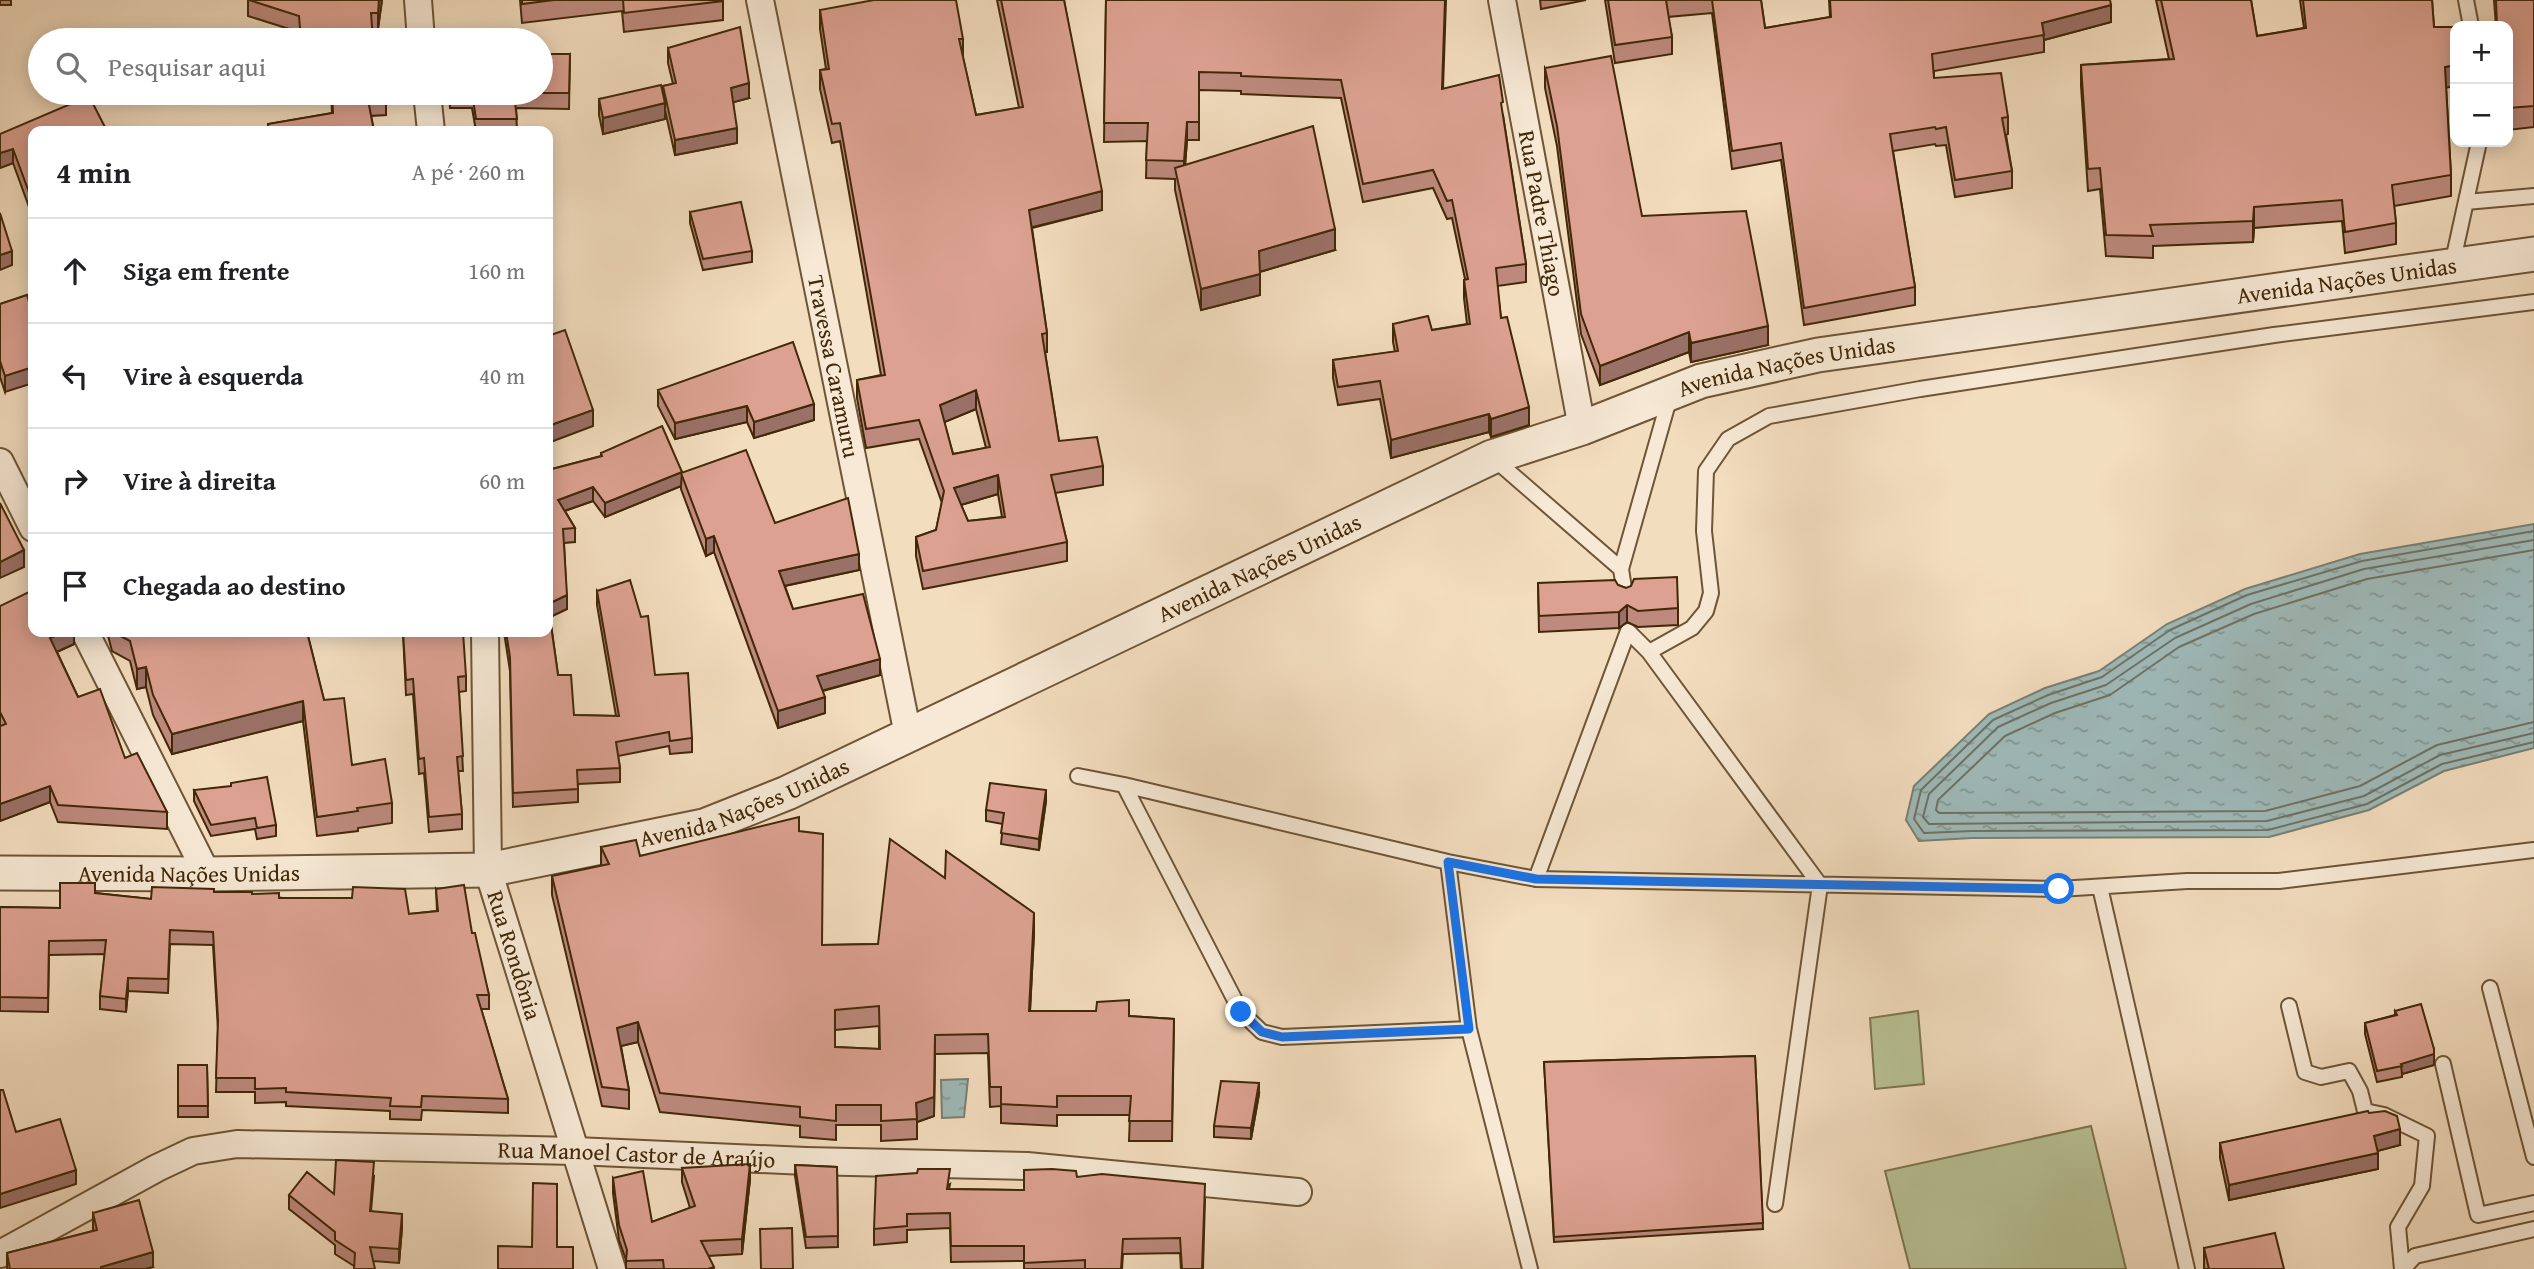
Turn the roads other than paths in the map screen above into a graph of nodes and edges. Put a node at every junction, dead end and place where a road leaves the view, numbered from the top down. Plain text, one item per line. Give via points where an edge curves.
1 (418, 0) edge
2 (760, 0) edge
3 (1502, 0) edge
4 (2466, 0) edge
5 (2470, 21) edge
6 (420, 28) edge
7 (428, 105) edge
8 (430, 126) edge
9 (2478, 147) edge
10 (2534, 196) edge
11 (2466, 202) junction
12 (2534, 254) edge
13 (2452, 266) junction
14 (2534, 302) edge
15 (1671, 391) junction
16 (1582, 428) junction
17 (1492, 457) junction
18 (0, 462) edge
19 (28, 518) edge
20 (1621, 569) junction
21 (1625, 595) edge
22 (88, 637) edge
23 (485, 637) edge
24 (1649, 652) junction
25 (908, 735) junction
26 (1078, 776) dead end
27 (1124, 785) junction
28 (2534, 850) edge
29 (1448, 862) junction
30 (488, 870) junction
31 (0, 873) edge
32 (207, 874) junction
33 (1536, 879) junction
34 (1820, 885) junction
35 (2100, 887) junction
36 (2490, 988) dead end
37 (2288, 1006) dead end
38 (1469, 1029) junction
39 (2443, 1064) dead end
40 (575, 1151) junction
41 (2534, 1157) edge
42 (1298, 1192) dead end
43 (2534, 1203) edge
44 (1775, 1204) dead end
45 (2478, 1216) junction
46 (2534, 1230) edge
47 (2483, 1241) junction
48 (0, 1254) edge
49 (612, 1269) edge
50 (1530, 1269) edge
51 (2187, 1269) edge
52 (2402, 1269) edge

1 - 6 street
2 - 25 street, Travessa Caramuru
3 - 16 street, Rua Padre Thiago
4 - 5 lane
7 - 8 street
9 - 11 lane
10 - 11 lane
11 - 13 lane
12 - 13 street, Avenida Nações Unidas
13 - 15 street, Avenida Nações Unidas via 1818,355
14 - 24 lane via 2274,335 1769,416 1728,439 1706,471 1704,531 1711,593 1706,611 1692,628
15 - 16 street, Avenida Nações Unidas
15 - 20 lane
16 - 17 street, Avenida Nações Unidas
17 - 20 lane
17 - 25 street, Avenida Nações Unidas
18 - 19 street
20 - 21 lane
22 - 32 street
23 - 30 street, Rua Rondônia
24 - 33 lane via 1628,629
24 - 34 lane
25 - 30 street, Avenida Nações Unidas via 704,827
26 - 27 lane
27 - 29 lane
27 - 38 lane via 1241,1012 1262,1032 1282,1037
28 - 35 lane via 2279,881
29 - 33 lane
29 - 38 lane
30 - 32 street, Avenida Nações Unidas
30 - 40 street, Rua Rondônia
31 - 32 street, Avenida Nações Unidas
33 - 34 lane
34 - 35 lane
34 - 44 lane
35 - 51 lane
36 - 41 lane
37 - 52 lane via 2305,1072 2321,1077 2349,1071 2365,1111 2427,1136 2422,1186 2398,1227
38 - 50 lane
39 - 45 lane
40 - 42 street, Rua Manoel Castor de Araújo via 1027,1166
40 - 48 street, Rua Manoel Castor de Araújo via 237,1144 193,1151
40 - 49 street, Rua Rondônia
43 - 45 lane
45 - 47 lane
46 - 47 lane
47 - 52 lane via 2415,1256

